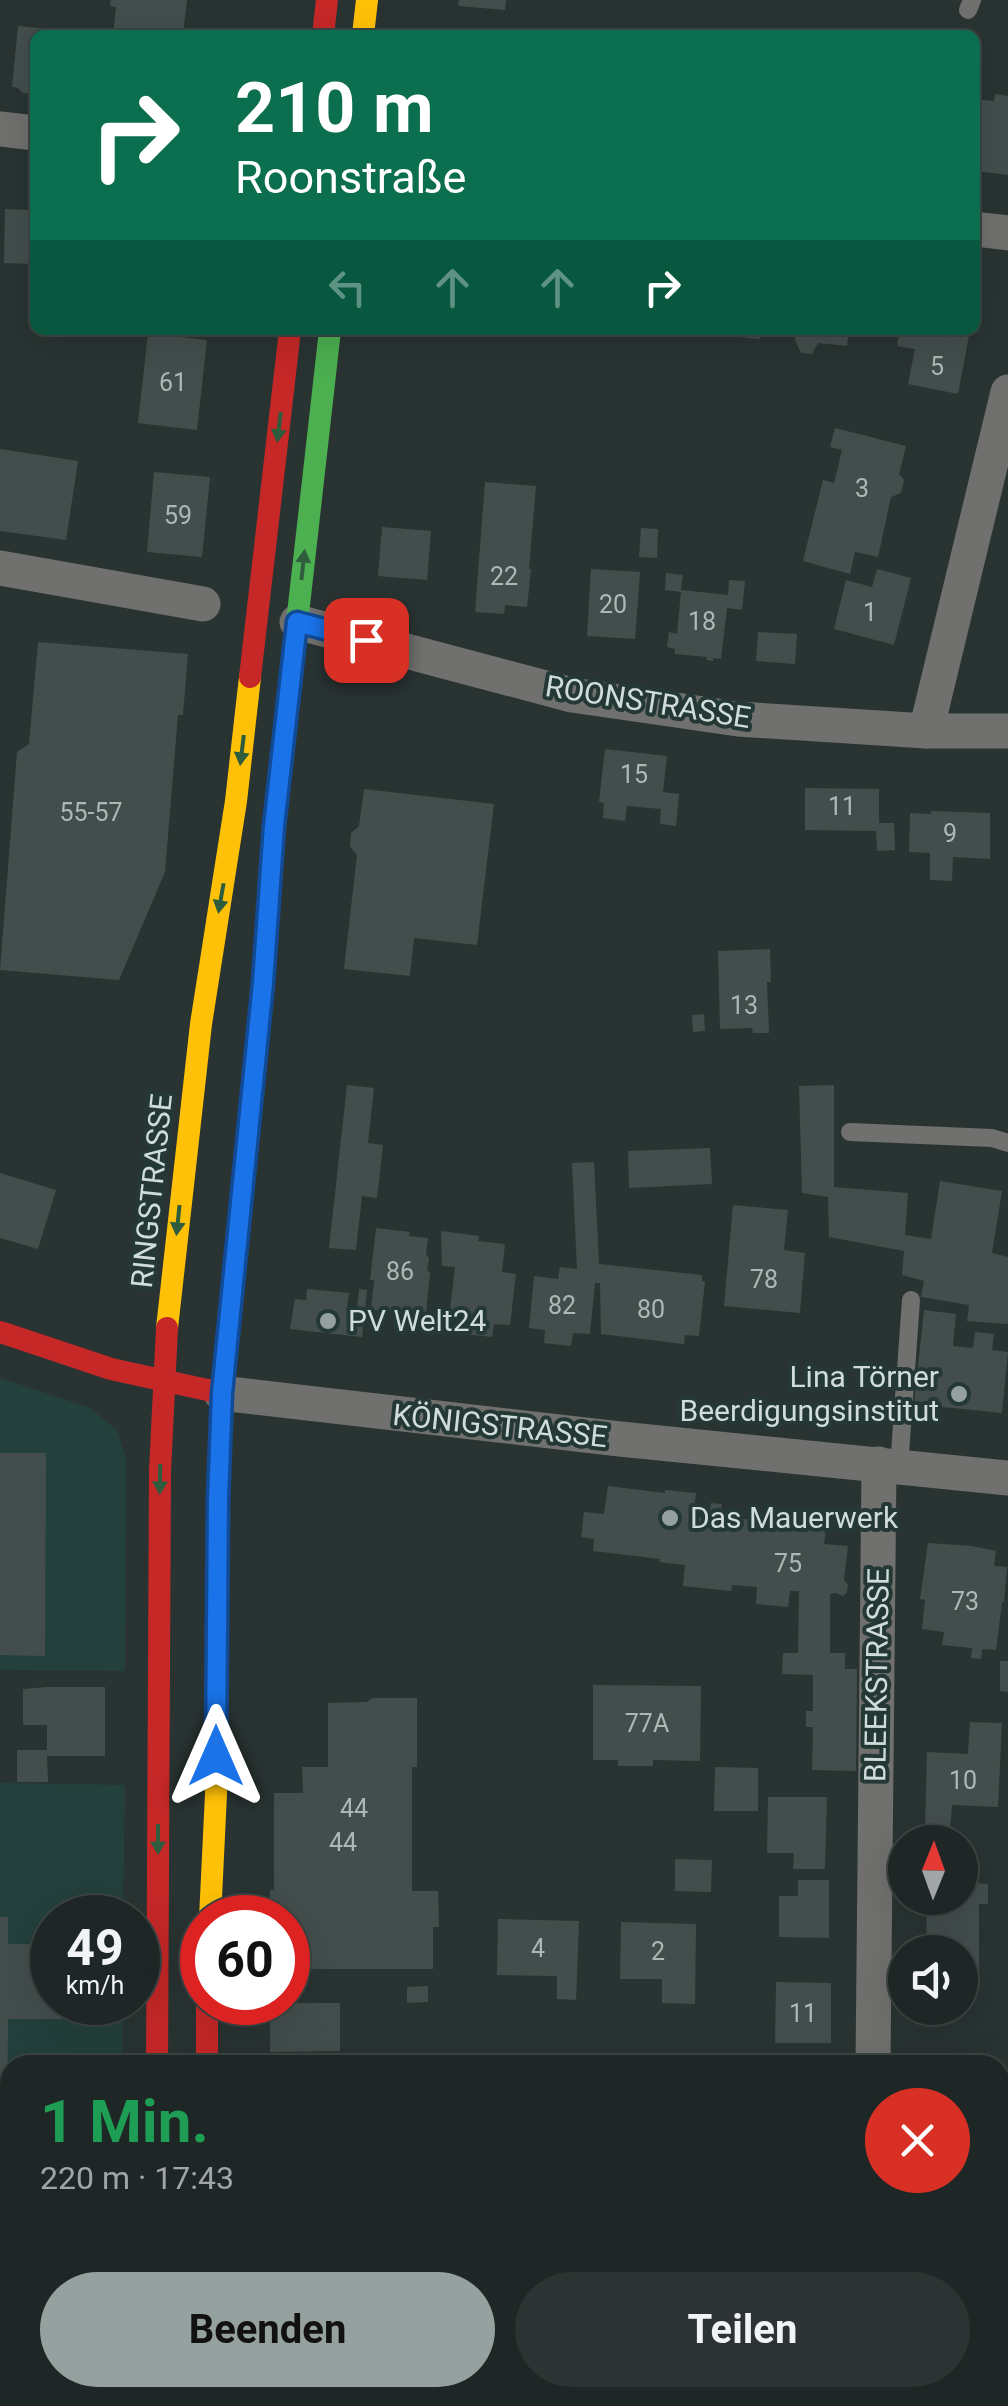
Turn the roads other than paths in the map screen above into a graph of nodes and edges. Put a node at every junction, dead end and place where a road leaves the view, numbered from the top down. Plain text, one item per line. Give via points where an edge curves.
1 (327, 0) edge
2 (367, 0) edge
3 (324, 30) edge
4 (364, 30) edge
5 (0, 129) edge
6 (30, 132) edge
7 (980, 230) edge
8 (1008, 233) edge
9 (289, 335) edge
10 (329, 335) edge
11 (1008, 392) edge
12 (0, 568) edge
13 (204, 604) dead end
14 (297, 622) junction
15 (926, 731) junction
16 (1008, 731) edge
17 (850, 1132) dead end
18 (1008, 1144) edge
19 (911, 1300) dead end
20 (0, 1332) edge
21 (163, 1382) junction
22 (222, 1393) junction
23 (889, 1466) junction
24 (1007, 1473) edge
25 (211, 1895) edge
26 (207, 2025) edge
27 (157, 2055) edge
28 (207, 2055) edge
29 (873, 2055) edge

1 - 3 main road
2 - 4 main road
5 - 6 street
7 - 8 street
9 -> 21 main road, RINGSTRASSE via 236,802 200,1024
14 -> 10 main road
11 - 15 street
12 - 13 street
14 - 15 street, ROONSTRASSE via 572,696 738,718
14 - 22 main road
15 - 16 street, ROONSTRASSE
17 - 18 lane
19 - 23 lane
20 - 21 main road, KÖNIGSTRASSE
21 - 22 main road, KÖNIGSTRASSE
21 -> 27 main road, RINGSTRASSE
22 - 23 street, KÖNIGSTRASSE
22 - 25 main road
23 - 24 street, KÖNIGSTRASSE
23 - 29 street, BLEEKSTRASSE
26 - 28 main road

